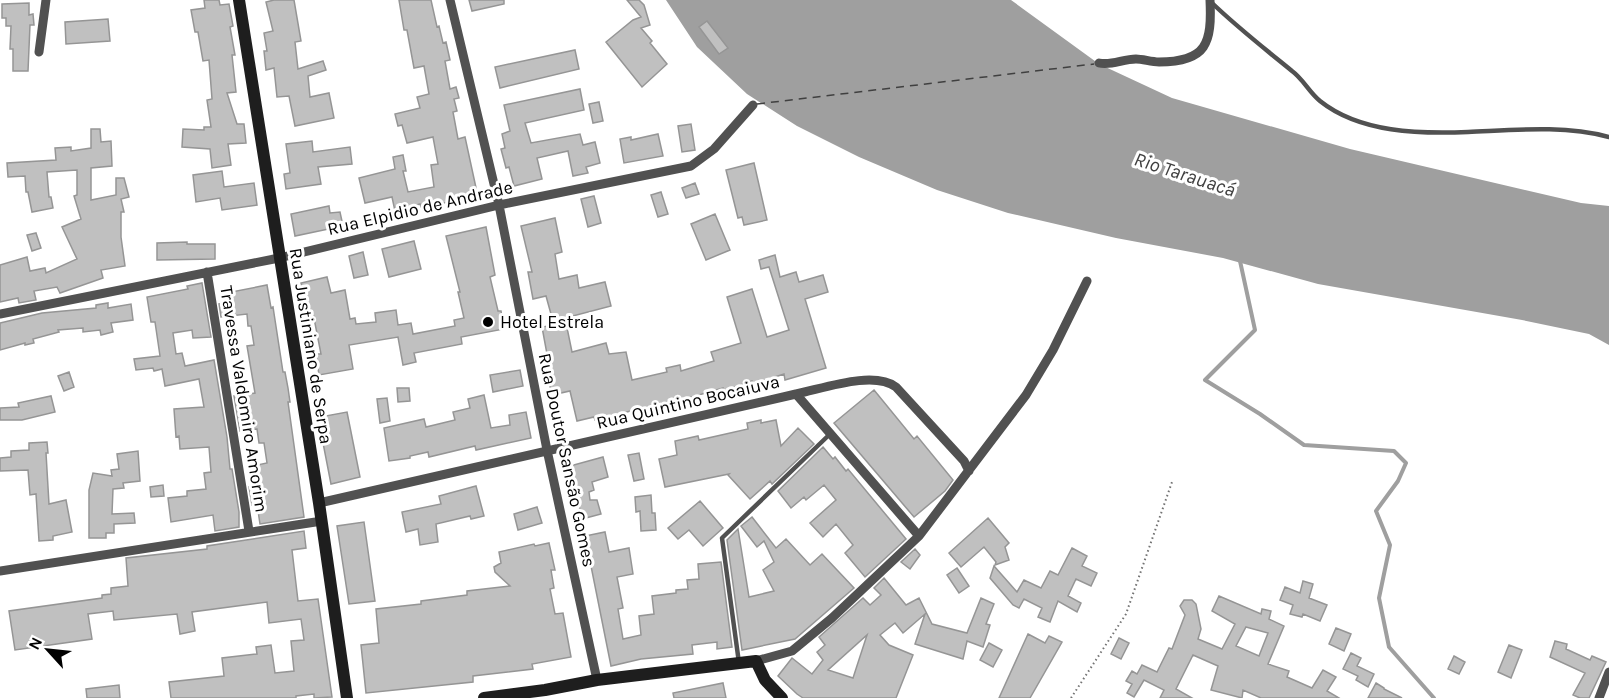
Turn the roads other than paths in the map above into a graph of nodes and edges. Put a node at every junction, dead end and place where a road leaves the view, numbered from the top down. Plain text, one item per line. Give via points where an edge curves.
1 (46, 0) edge
2 (238, 0) edge
3 (450, 0) edge
4 (1210, 1) edge
5 (39, 52) dead end
6 (1099, 63) dead end
7 (753, 105) dead end
8 (1609, 136) edge
9 (499, 205) junction
10 (279, 258) junction
11 (207, 272) junction
12 (1087, 281) dead end
13 (0, 314) edge
14 (796, 394) junction
15 (831, 434) junction
16 (547, 450) junction
17 (969, 471) junction
18 (319, 502) junction
19 (322, 521) junction
20 (249, 531) junction
21 (919, 536) junction
22 (0, 571) edge
23 (756, 661) junction
24 (739, 663) junction
25 (1609, 672) edge
26 (597, 680) junction
27 (546, 694) edge
28 (347, 698) edge
29 (484, 698) edge
30 (782, 698) edge
31 (1599, 698) edge

1 - 5 street
2 - 10 main road, Rua Justiniano de Serpa
3 - 9 street, Rua Doutor Sansão Gomes
4 - 6 street via 1207,44 1190,58
4 - 8 lane via 1301,78 1319,100 1367,124 1431,134 1545,129
7 - 9 street, Rua Elpidio de Andrade via 714,149 691,166
9 - 10 street, Rua Elpidio de Andrade
9 - 16 street, Rua Doutor Sansão Gomes
10 - 11 street, Rua Elpidio de Andrade
10 - 18 main road, Rua Justiniano de Serpa
11 - 13 street, Rua Elpidio de Andrade
11 - 20 street, Travessa Valdomiro Amorim
12 - 17 street via 1036,379
14 - 15 street
14 - 16 street, Rua Quintino Bocaiuva
14 - 17 street, Rua Quintino Bocaiuva via 873,379 889,382
15 - 21 street
15 - 24 lane via 722,538
16 - 18 street, Rua Quintino Bocaiuva
16 - 26 street, Rua Doutor Sansão Gomes
17 - 21 street
18 - 19 main road, Rua Justiniano de Serpa
19 - 20 street, Travessa Valdomiro Amorim
19 - 28 main road, Rua Justiniano de Serpa
20 - 22 street, Travessa Valdomiro Amorim
21 - 23 street via 792,651
23 - 24 main road
23 - 30 main road via 765,680
24 - 26 main road
25 - 31 street
26 - 27 main road
27 - 29 main road

